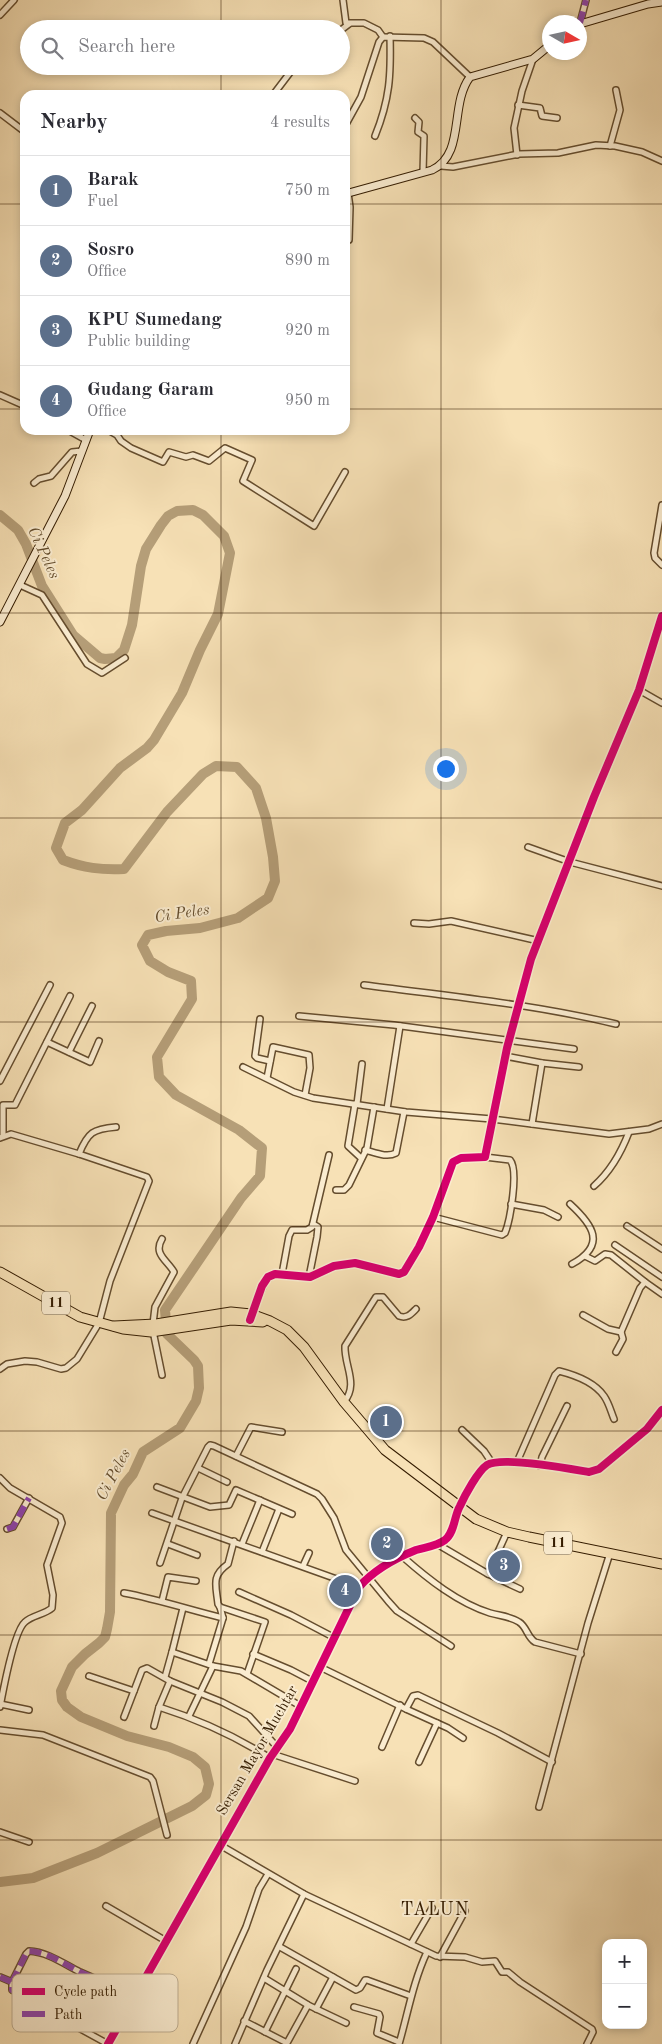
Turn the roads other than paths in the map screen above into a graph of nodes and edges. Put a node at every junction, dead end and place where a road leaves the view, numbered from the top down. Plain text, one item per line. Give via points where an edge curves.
1 (14, 0) edge
2 (343, 0) edge
3 (586, 0) edge
4 (662, 2) edge
5 (0, 15) edge
6 (582, 15) edge
7 (345, 20) edge
8 (587, 21) edge
9 (350, 24) edge
10 (390, 36) junction
11 (383, 37) junction
12 (542, 52) edge
13 (533, 59) junction
14 (288, 75) edge
15 (470, 77) junction
16 (277, 90) edge
17 (616, 90) dead end
18 (518, 105) junction
19 (0, 113) edge
20 (350, 117) edge
21 (415, 118) dead end
22 (557, 118) dead end
23 (20, 128) edge
24 (376, 136) dead end
25 (610, 146) junction
26 (517, 155) junction
27 (662, 161) edge
28 (441, 166) junction
29 (423, 172) junction
30 (350, 192) edge
31 (0, 395) edge
32 (20, 404) edge
33 (77, 435) edge
34 (88, 435) edge
35 (117, 435) edge
36 (86, 440) junction
37 (82, 450) junction
38 (345, 472) dead end
39 (34, 483) dead end
40 (662, 505) edge
41 (662, 565) edge
42 (20, 585) junction
43 (662, 616) edge
44 (0, 622) edge
45 (125, 658) dead end
46 (639, 690) junction
47 (662, 703) edge
48 (528, 847) dead end
49 (570, 862) junction
50 (662, 886) edge
51 (414, 923) dead end
52 (539, 941) junction
53 (50, 985) dead end
54 (364, 985) dead end
55 (70, 996) dead end
56 (518, 1004) junction
57 (92, 1006) dead end
58 (299, 1016) dead end
59 (260, 1019) dead end
60 (616, 1024) dead end
61 (400, 1026) junction
62 (99, 1041) dead end
63 (508, 1041) junction
64 (47, 1042) junction
65 (574, 1049) dead end
66 (69, 1052) junction
67 (505, 1056) junction
68 (270, 1061) junction
69 (542, 1063) junction
70 (362, 1064) dead end
71 (243, 1067) dead end
72 (579, 1067) dead end
73 (267, 1078) junction
74 (0, 1081) edge
75 (305, 1095) junction
76 (356, 1104) junction
77 (1, 1105) edge
78 (374, 1107) junction
79 (388, 1109) junction
80 (404, 1112) junction
81 (492, 1119) junction
82 (532, 1124) junction
83 (662, 1124) edge
84 (116, 1127) dead end
85 (629, 1132) junction
86 (1, 1137) edge
87 (366, 1150) junction
88 (79, 1154) junction
89 (329, 1155) dead end
90 (485, 1157) junction
91 (361, 1158) junction
92 (594, 1186) dead end
93 (336, 1190) dead end
94 (511, 1204) junction
95 (570, 1204) dead end
96 (433, 1217) junction
97 (558, 1217) dead end
98 (313, 1224) junction
99 (628, 1226) dead end
100 (162, 1239) dead end
101 (615, 1245) dead end
102 (662, 1249) edge
103 (585, 1256) junction
104 (572, 1264) dead end
105 (0, 1272) edge
106 (282, 1274) junction
107 (308, 1277) junction
108 (662, 1277) edge
109 (645, 1282) junction
110 (662, 1294) edge
111 (416, 1309) dead end
112 (583, 1315) dead end
113 (251, 1317) junction
114 (99, 1323) junction
115 (155, 1327) junction
116 (621, 1332) junction
117 (616, 1352) dead end
118 (0, 1369) edge
119 (162, 1374) dead end
120 (344, 1402) junction
121 (567, 1406) dead end
122 (662, 1410) edge
123 (614, 1419) dead end
124 (462, 1430) dead end
125 (282, 1432) dead end
126 (236, 1456) junction
127 (517, 1462) junction
128 (492, 1463) junction
129 (540, 1466) junction
130 (198, 1468) junction
131 (1, 1482) edge
132 (227, 1482) dead end
133 (157, 1487) dead end
134 (29, 1498) junction
135 (182, 1498) junction
136 (260, 1500) junction
137 (459, 1507) junction
138 (279, 1509) junction
139 (152, 1514) dead end
140 (292, 1514) dead end
141 (176, 1521) junction
142 (7, 1529) dead end
143 (507, 1532) junction
144 (234, 1541) junction
145 (168, 1544) junction
146 (242, 1544) junction
147 (437, 1544) junction
148 (262, 1552) junction
149 (610, 1553) junction
150 (309, 1554) dead end
151 (197, 1555) dead end
152 (403, 1557) junction
153 (160, 1563) dead end
154 (662, 1564) edge
155 (303, 1566) junction
156 (488, 1574) junction
157 (368, 1577) junction
158 (196, 1581) dead end
159 (359, 1587) junction
160 (520, 1589) dead end
161 (239, 1592) dead end
162 (124, 1593) dead end
163 (162, 1602) junction
164 (220, 1607) junction
165 (183, 1608) junction
166 (223, 1618) junction
167 (334, 1638) junction
168 (451, 1646) dead end
169 (172, 1652) junction
170 (253, 1654) junction
171 (581, 1654) junction
172 (211, 1665) junction
173 (320, 1668) junction
174 (247, 1674) junction
175 (89, 1676) dead end
176 (165, 1677) junction
177 (170, 1681) junction
178 (314, 1682) junction
179 (134, 1691) junction
180 (200, 1694) junction
181 (400, 1705) junction
182 (0, 1706) edge
183 (159, 1707) junction
184 (302, 1707) junction
185 (406, 1708) junction
186 (29, 1710) dead end
187 (189, 1716) junction
188 (124, 1717) dead end
189 (436, 1723) junction
190 (154, 1726) dead end
191 (0, 1730) edge
192 (463, 1738) dead end
193 (277, 1747) junction
194 (382, 1747) dead end
195 (271, 1756) junction
196 (419, 1762) dead end
197 (552, 1762) junction
198 (355, 1781) dead end
199 (539, 1807) dead end
200 (0, 1832) edge
201 (167, 1835) dead end
202 (29, 1842) dead end
203 (220, 1845) junction
204 (268, 1874) junction
205 (304, 1894) junction
206 (106, 1906) dead end
207 (432, 1908) dead end
208 (465, 1912) dead end
209 (166, 1941) junction
210 (411, 1944) junction
211 (280, 1946) junction
212 (426, 1952) junction
213 (440, 1957) junction
214 (296, 1969) dead end
215 (16, 1974) edge
216 (87, 1974) edge
217 (148, 1974) edge
218 (0, 1977) edge
219 (333, 1977) junction
220 (264, 1978) junction
221 (12, 1982) joint
222 (12, 1990) edge
223 (285, 1991) junction
224 (411, 1996) junction
225 (308, 2005) junction
226 (354, 2007) dead end
227 (316, 2009) junction
228 (244, 2021) junction
229 (346, 2024) dead end
230 (86, 2032) edge
231 (115, 2032) edge
232 (265, 2032) junction
233 (399, 2043) edge
234 (108, 2044) edge
235 (194, 2044) edge
236 (235, 2044) edge
237 (587, 2044) edge

1 - 5 street
2 - 7 street
3 - 6 street
4 - 8 street
9 - 11 street via 364,23 378,30
10 - 11 street
10 - 15 street via 424,38 433,42
10 - 24 street via 389,95
11 - 20 street via 361,97
12 - 13 street
13 - 15 street
13 - 18 street
14 - 16 street
15 - 28 street via 460,97 449,156
17 - 25 street via 620,110
18 - 22 street via 540,108 542,116
18 - 26 street via 514,128
19 - 23 street
21 - 29 street via 419,122 418,132 424,136
25 - 26 street
25 - 27 street via 642,152
26 - 28 street
28 - 29 street
29 - 30 street
31 - 32 street
33 - 36 street
34 - 36 street
35 - 38 street via 121,442 162,462 169,452 209,461 225,448 252,460 243,481 314,526
36 - 37 street
37 - 39 street via 72,452 51,476
37 - 42 street via 65,496
40 - 41 street via 654,553
42 - 44 street
42 - 45 street via 42,595 87,664 102,673
43 - 46 street
46 - 47 street
46 - 49 street
48 - 49 street
49 - 50 street
49 - 52 street
51 - 52 street via 451,921
52 - 56 street
53 - 74 street
54 - 56 street
55 - 64 street
56 - 60 street
56 - 63 street
57 - 66 street
58 - 61 street
59 - 68 street via 255,1056
61 - 63 street
61 - 79 street
62 - 66 street via 90,1062
63 - 65 street
63 - 67 street
64 - 66 street
64 - 77 street via 15,1105
67 - 69 street
67 - 81 street
68 - 73 street
68 - 75 street via 274,1047 309,1055
69 - 72 street
69 - 82 street
70 - 76 street
71 - 73 street
73 - 75 street
75 - 76 street
76 - 78 street
76 - 91 street via 348,1146
77 - 86 street
78 - 79 street
78 - 87 street
79 - 80 street
80 - 81 street
80 - 87 street via 396,1153 382,1155
81 - 82 street
81 - 90 street
82 - 85 street via 609,1134
83 - 85 street
84 - 88 street via 94,1131 85,1139
85 - 92 street via 616,1161
86 - 88 street via 11,1134
87 - 91 street
88 - 114 street via 149,1180 110,1281
89 - 98 street
90 - 94 street via 512,1162
90 - 96 street via 461,1158 453,1162
91 - 93 street via 349,1185 344,1190
94 - 96 street via 507,1229 502,1235
94 - 97 street via 544,1210
95 - 103 street via 592,1227 592,1245
96 - 107 street via 419,1248 401,1274 355,1263 334,1266
98 - 106 street via 310,1229 292,1230
98 - 107 street via 318,1227 318,1236
99 - 102 street
100 - 115 street via 158,1246 160,1254 174,1272 155,1307
101 - 108 street
103 - 104 street
103 - 109 street via 595,1261 605,1254 611,1255
105 - 114 highway, 11 via 80,1317
106 - 107 street
106 - 113 street via 270,1275 266,1280
109 - 110 street
109 - 116 street
111 - 120 street via 409,1316 402,1317 383,1297 376,1297 345,1346 351,1384
112 - 116 street via 608,1329
113 - 115 highway, 11 via 231,1312
113 - 120 highway, 11 via 287,1330 317,1362
114 - 115 highway, 11
114 - 118 street via 77,1360 66,1368 24,1361
115 - 119 street
116 - 117 street via 623,1339
120 - 137 highway, 11 via 384,1450
121 - 129 street
122 - 129 street via 647,1429 599,1469 589,1472
123 - 127 street via 604,1396 593,1386 559,1371
124 - 128 street
125 - 126 street via 251,1427
126 - 130 street via 210,1445
126 - 157 street via 308,1489 322,1500 334,1518 346,1550
127 - 128 street
127 - 129 street
128 - 137 street, Sersan Mayor Muchtar via 480,1472
130 - 132 street
130 - 135 street
131 - 134 street
133 - 135 street
134 - 142 street via 13,1527
134 - 182 street via 62,1520 47,1565 54,1602 48,1612 27,1620 22,1626
135 - 136 street via 210,1508 224,1507 229,1505 236,1490
135 - 141 street
136 - 138 street
136 - 146 street
137 - 143 highway, 11 via 476,1519
137 - 147 street, Sersan Mayor Muchtar via 448,1537
138 - 140 street
138 - 148 street
139 - 141 street
141 - 144 street
141 - 145 street
143 - 149 highway, 11
143 - 156 street
144 - 146 street
144 - 164 street via 228,1564 220,1569 216,1579
145 - 151 street
145 - 153 street
146 - 148 street
147 - 152 street, Sersan Mayor Muchtar
147 - 156 street
148 - 155 street
149 - 154 highway, 11
149 - 171 street
150 - 155 street
152 - 157 street, Sersan Mayor Muchtar
152 - 171 street via 456,1596 521,1623 535,1642
155 - 159 street
156 - 160 street
157 - 159 street, Sersan Mayor Muchtar
157 - 168 street via 397,1611
158 - 163 street via 168,1577
159 - 167 street, Sersan Mayor Muchtar
161 - 167 street
162 - 163 street
163 - 165 street
164 - 166 street
164 - 170 street via 265,1622
165 - 166 street
165 - 169 street
166 - 172 street
167 - 173 street, Sersan Mayor Muchtar
169 - 172 street
169 - 176 street
170 - 174 street
170 - 178 street
171 - 197 street
172 - 174 street
172 - 180 street
173 - 178 street, Sersan Mayor Muchtar
173 - 181 street
174 - 184 street
175 - 179 street
176 - 177 street
176 - 179 street via 144,1668
177 - 180 street
177 - 183 street
178 - 184 street, Sersan Mayor Muchtar
179 - 188 street
180 - 187 street
180 - 193 street via 249,1716
181 - 185 street
181 - 194 street
182 - 186 street
183 - 187 street
183 - 190 street
184 - 193 street, Sersan Mayor Muchtar
185 - 189 street
185 - 197 street via 413,1696 418,1695
187 - 195 street
189 - 192 street
189 - 196 street
191 - 201 street via 43,1735 150,1776
193 - 195 street, Sersan Mayor Muchtar
195 - 198 street
195 - 203 street, Sersan Mayor Muchtar
197 - 199 street
200 - 202 street
203 - 204 street
203 - 209 street, Sersan Mayor Muchtar
204 - 205 street
204 - 235 street
205 - 210 street
205 - 211 street
206 - 209 street
207 - 210 street
208 - 213 street
209 - 217 street, Sersan Mayor Muchtar
210 - 212 street
211 - 219 street
211 - 220 street
212 - 213 street
212 - 224 street
213 - 237 street via 466,1957 482,1962 495,1960 502,1972 508,1972 592,2029
214 - 223 street
215 - 216 street via 29,1951
218 - 221 street
219 - 224 street via 356,1990 364,1980 368,1980
219 - 227 street
220 - 223 street
220 - 228 street
221 - 222 street
223 - 225 street
223 - 232 street
224 - 233 street
225 - 227 street
225 - 232 street via 288,2042
226 - 233 street via 379,2014 378,2033
227 - 229 street
228 - 232 street
228 - 236 street
230 - 234 street
231 - 234 street, Sersan Mayor Muchtar

